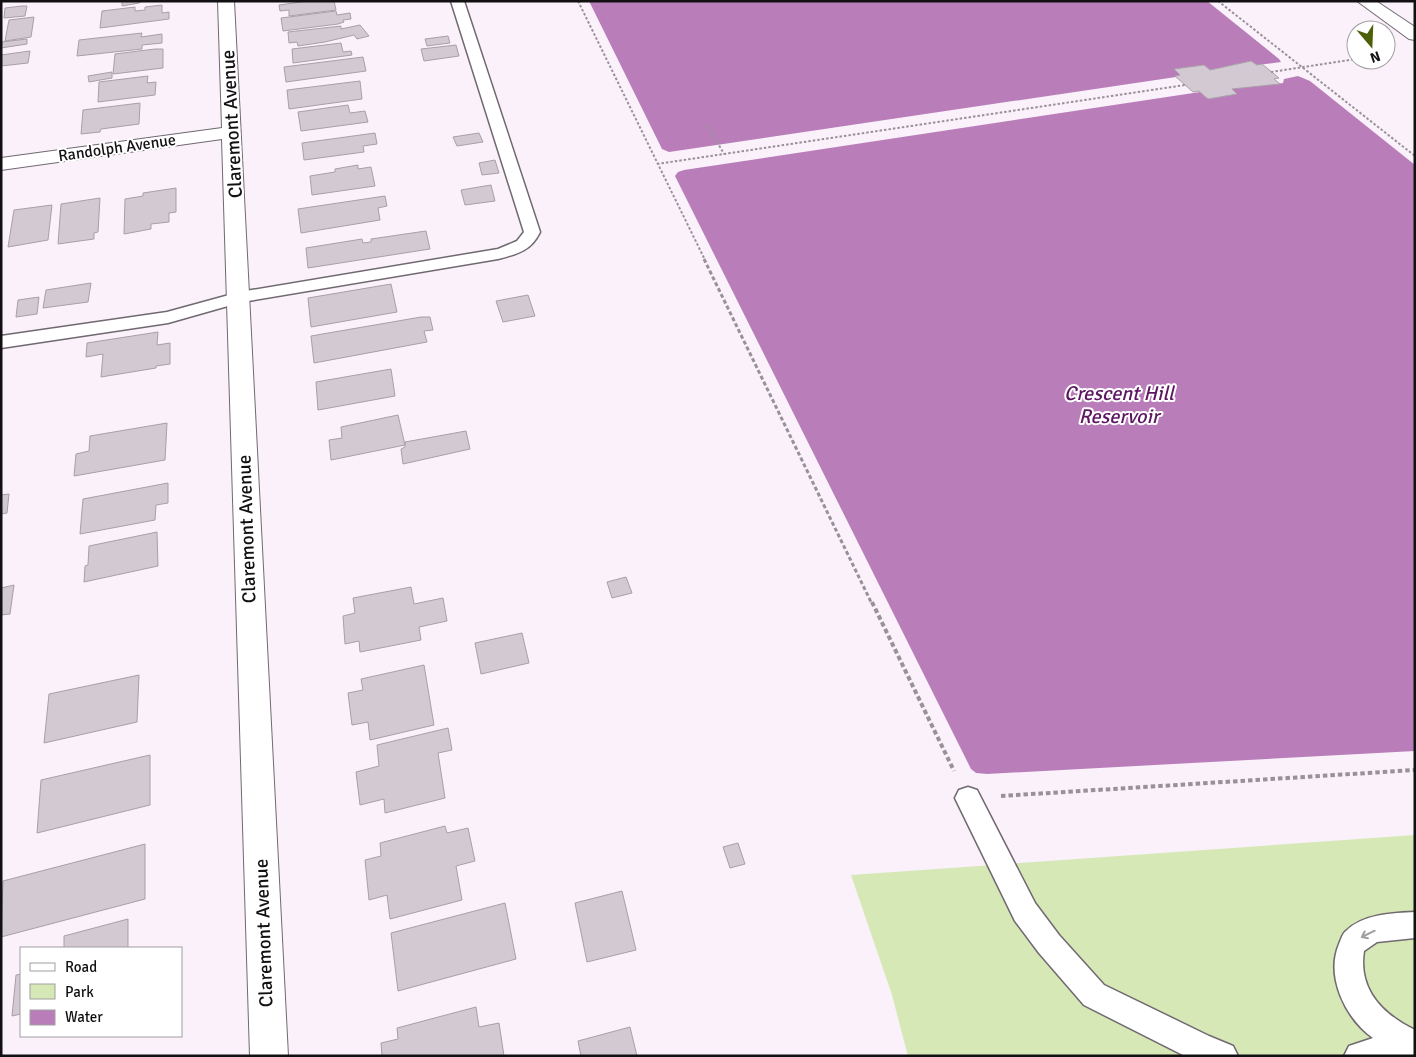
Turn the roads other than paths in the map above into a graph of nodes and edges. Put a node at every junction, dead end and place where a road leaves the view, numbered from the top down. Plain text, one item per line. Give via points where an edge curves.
1 (226, 1) edge
2 (457, 1) edge
3 (1365, 1) edge
4 (1415, 35) edge
5 (232, 132) junction
6 (1, 164) edge
7 (240, 297) junction
8 (1, 342) edge
9 (968, 798) road end
10 (1415, 925) edge
11 (1415, 1045) edge
12 (269, 1056) edge
13 (1223, 1056) edge
14 (1359, 1056) edge

1 - 5 street, Claremont Avenue
2 - 7 lane via 532,232 528,242 517,250 498,254
3 - 4 street
5 - 6 street, Randolph Avenue
5 - 7 street, Claremont Avenue
7 - 8 lane via 168,317
7 - 12 street, Claremont Avenue
9 - 13 lane via 1025,912 1094,995 1202,1049
10 -> 11 lane via 1388,926 1371,931 1355,940 1349,955 1349,982 1366,1014 1396,1037
11 - 14 lane

